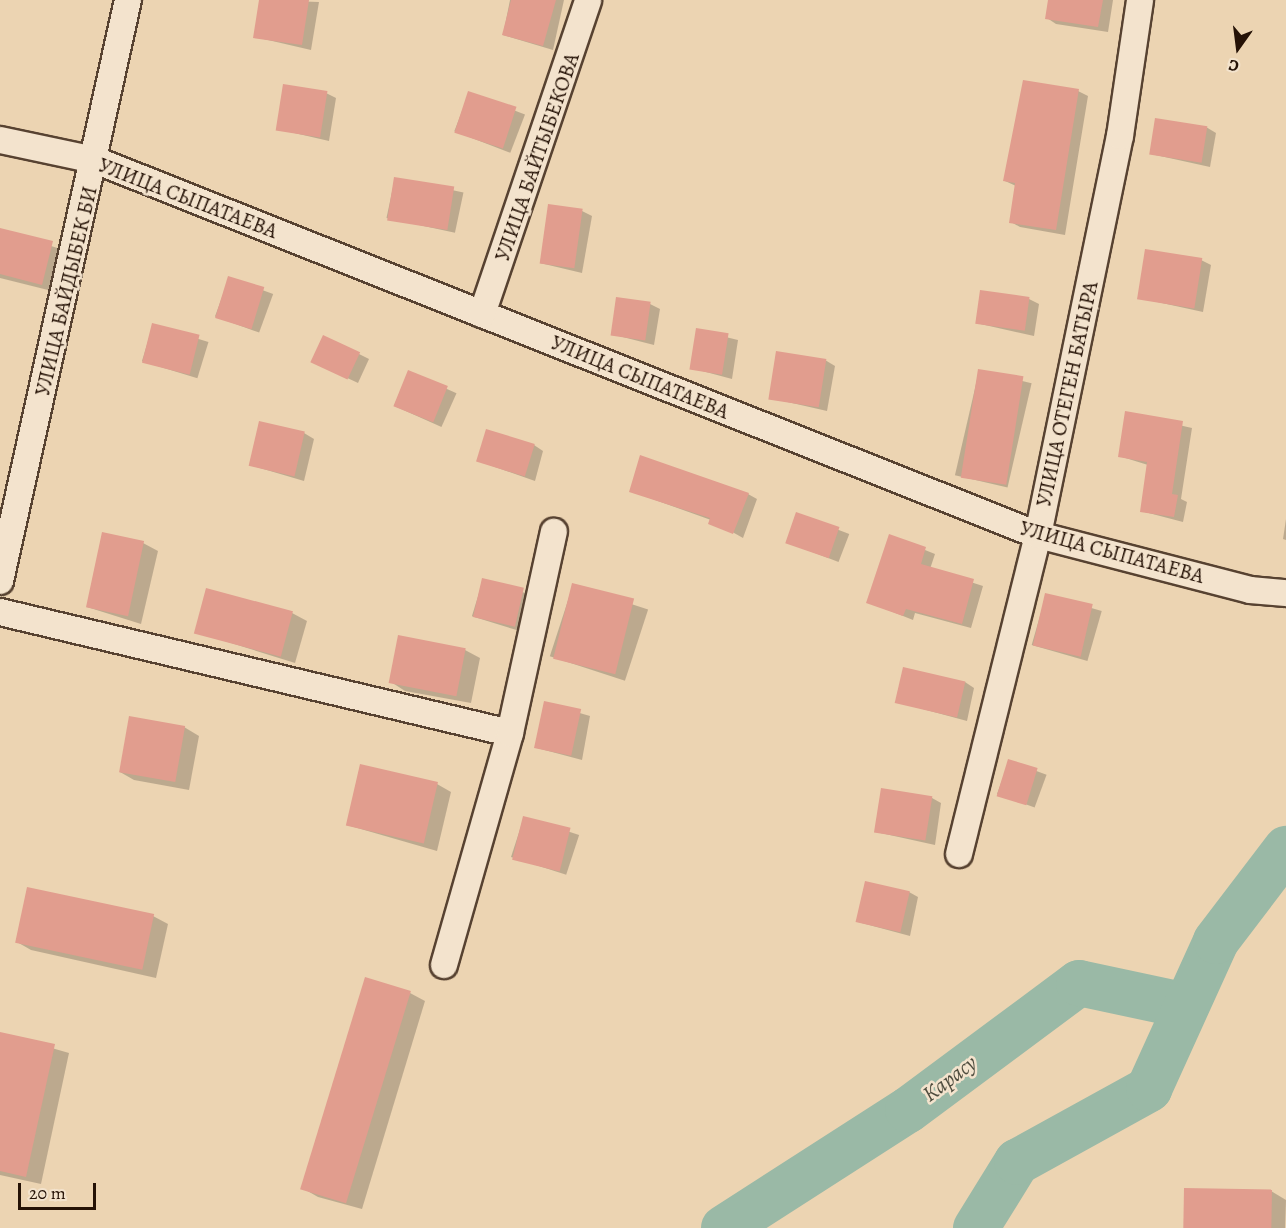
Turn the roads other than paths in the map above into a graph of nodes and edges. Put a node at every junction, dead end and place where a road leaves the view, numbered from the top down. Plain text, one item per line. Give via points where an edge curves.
1 (128, 0) edge
2 (588, 0) edge
3 (1140, 0) edge
4 (0, 140) edge
5 (95, 160) junction
6 (482, 314) junction
7 (554, 532) dead end
8 (1038, 535) junction
9 (0, 581) edge
10 (1286, 593) edge
11 (0, 612) edge
12 (510, 733) junction
13 (959, 854) dead end
14 (444, 965) dead end

1 - 5 street, УЛИЦА БАЙДЫБЕК БИ
2 - 6 street, УЛИЦА БАЙТЫБЕКОВА
3 - 8 street, УЛИЦА ОТЕГЕН БАТЫРА via 1120,136
4 - 5 street, УЛИЦА СЫПАТАЕВА
5 - 6 street, УЛИЦА СЫПАТАЕВА
5 - 9 street, УЛИЦА БАЙДЫБЕК БИ
6 - 8 street, УЛИЦА СЫПАТАЕВА
7 - 12 street
8 - 10 street, УЛИЦА СЫПАТАЕВА via 1250,590
8 - 13 street, УЛИЦА ОТЕГЕН БАТЫРА
11 - 12 street
12 - 14 street

